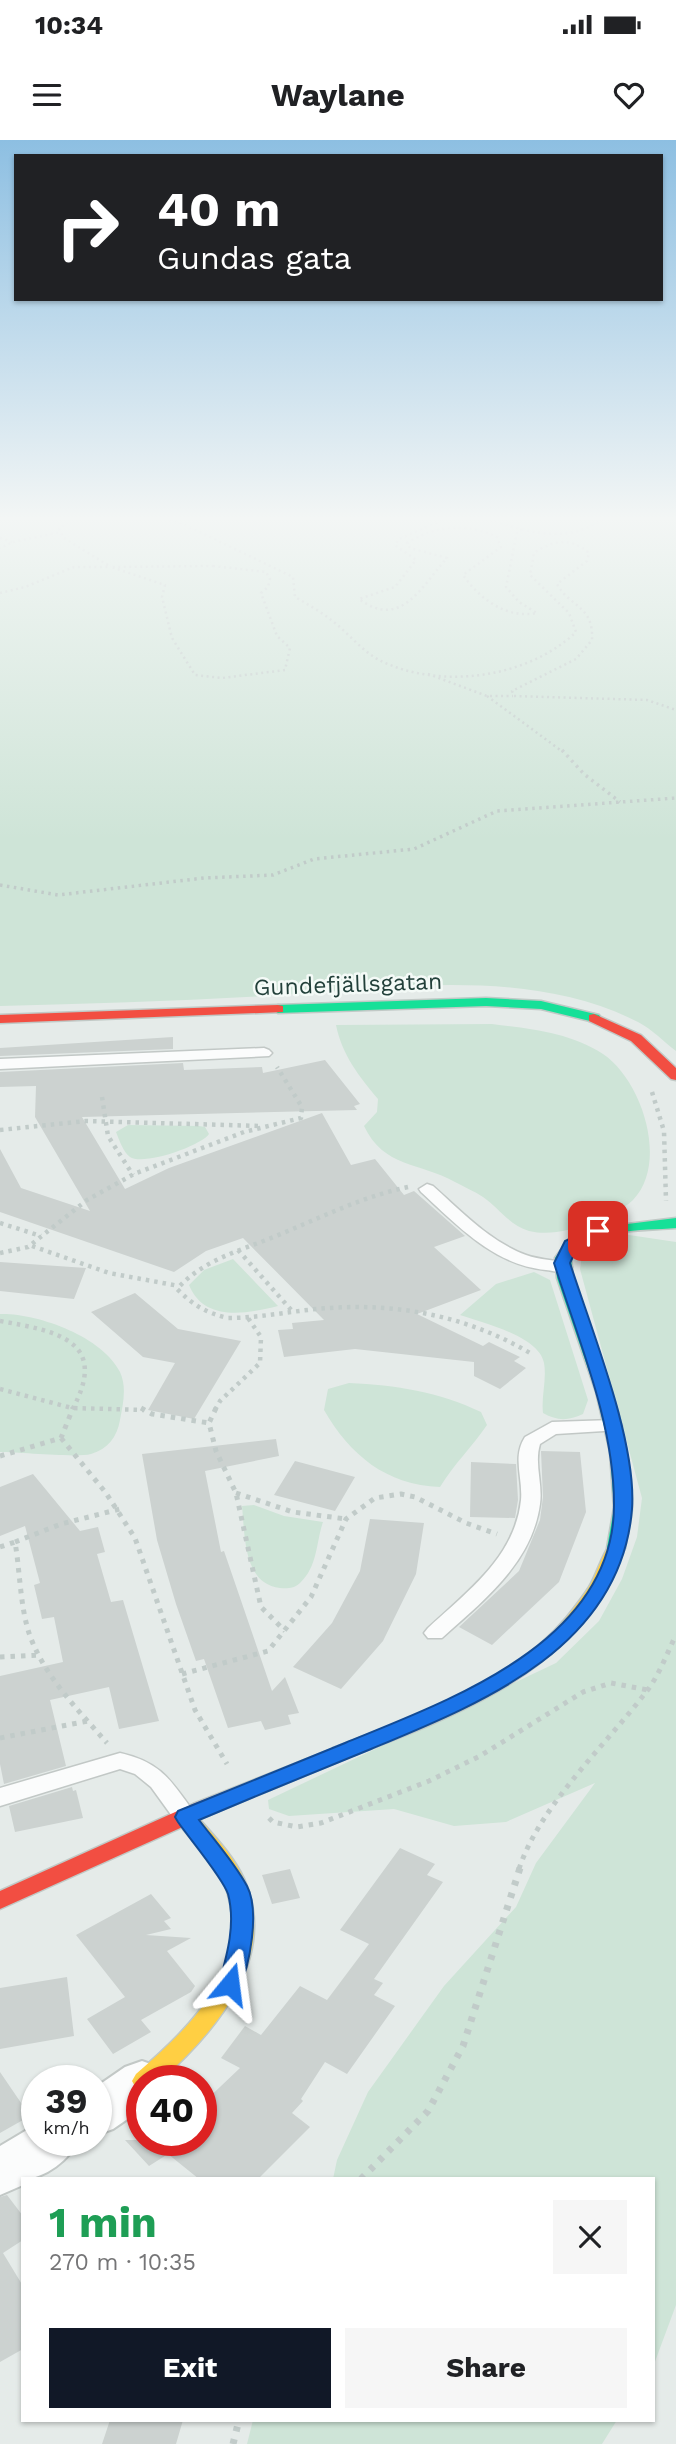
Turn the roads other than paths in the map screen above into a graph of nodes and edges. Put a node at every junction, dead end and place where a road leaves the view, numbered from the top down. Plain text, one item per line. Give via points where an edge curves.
1 (0, 1019) edge
2 (270, 1058) road end
3 (0, 1064) edge
4 (676, 1076) edge
5 (427, 1189) road end
6 (674, 1223) edge
7 (563, 1267) junction
8 (613, 1426) junction
9 (435, 1633) dead end
10 (0, 1797) edge
11 (186, 1817) junction
12 (0, 1900) edge
13 (164, 2065) edge
14 (27, 2156) edge
15 (0, 2172) edge

1 - 4 street, Gundefjällsgatan via 538,1004 620,1027 641,1040
2 - 3 lane
5 - 7 lane via 501,1252 527,1262
6 - 7 street via 591,1234 570,1245
7 - 8 street
8 - 9 lane via 552,1428 532,1441 526,1465 532,1498 522,1539 498,1574
8 - 11 street via 621,1468 616,1547 602,1585 578,1620 545,1651 443,1711
10 - 11 lane via 120,1760 152,1772
11 - 12 street
11 - 13 street via 238,1889 242,1921 230,1984 213,2017
14 - 15 street

